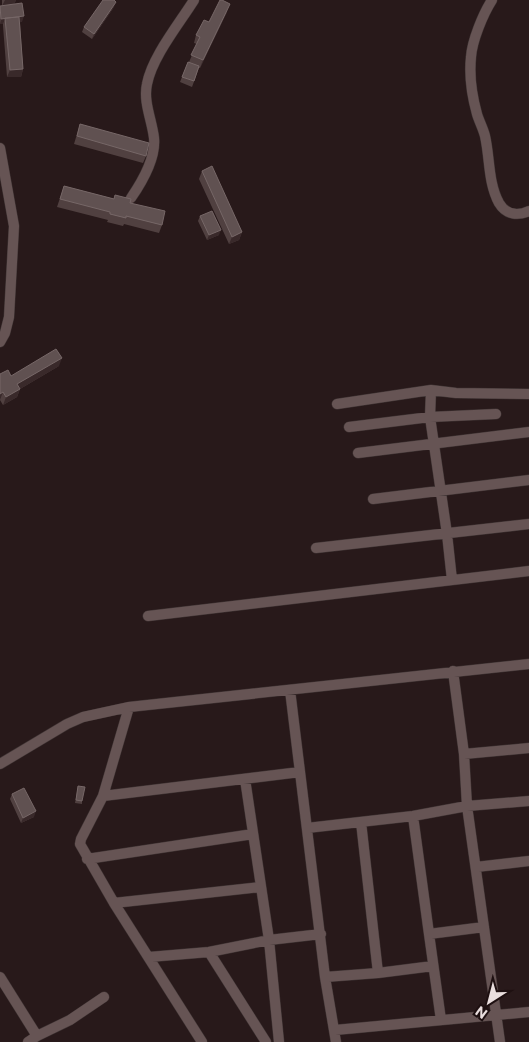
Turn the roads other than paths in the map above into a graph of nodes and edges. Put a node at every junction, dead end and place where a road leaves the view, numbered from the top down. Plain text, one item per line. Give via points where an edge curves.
1 (194, 0) edge
2 (492, 0) edge
3 (0, 148) edge
4 (131, 198) edge
5 (529, 211) edge
6 (0, 342) edge
7 (431, 390) junction
8 (529, 394) edge
9 (336, 404) dead end
10 (496, 414) dead end
11 (430, 417) junction
12 (349, 427) dead end
13 (529, 432) edge
14 (434, 444) junction
15 (358, 453) dead end
16 (529, 480) edge
17 (440, 491) junction
18 (373, 499) dead end
19 (529, 524) edge
20 (447, 534) junction
21 (316, 548) dead end
22 (529, 571) edge
23 (452, 580) junction
24 (148, 616) dead end
25 (529, 664) edge
26 (453, 672) junction
27 (290, 690) junction
28 (129, 707) junction
29 (529, 748) edge
30 (464, 754) junction
31 (0, 764) edge
32 (300, 772) junction
33 (245, 779) junction
34 (103, 796) junction
35 (529, 800) edge
36 (467, 806) junction
37 (413, 816) junction
38 (361, 822) junction
39 (307, 828) junction
40 (252, 834) junction
41 (87, 858) junction
42 (529, 860) edge
43 (476, 867) junction
44 (261, 887) junction
45 (114, 903) junction
46 (484, 927) junction
47 (321, 934) junction
48 (429, 934) junction
49 (269, 940) junction
50 (209, 952) junction
51 (149, 957) junction
52 (433, 966) junction
53 (378, 973) junction
54 (0, 976) edge
55 (325, 977) junction
56 (104, 998) dead end
57 (529, 1012) edge
58 (496, 1016) junction
59 (441, 1020) junction
60 (334, 1030) junction
61 (37, 1036) junction
62 (28, 1042) edge
63 (202, 1042) edge
64 (266, 1042) edge
65 (279, 1042) edge
66 (336, 1042) edge
67 (500, 1042) edge

1 - 4 street via 152,66 146,86 154,140 149,167
2 - 5 street via 483,15 470,55 471,86 485,136 493,186 500,204 514,214
3 - 6 street via 14,226 9,317
7 - 8 street
7 - 9 street
7 - 11 street
10 - 11 street
11 - 12 street
11 - 14 street
13 - 14 street
14 - 15 street
14 - 17 street
16 - 17 street
17 - 18 street
17 - 20 street
19 - 20 street
20 - 21 street
20 - 23 street
22 - 23 street
23 - 24 street
25 - 26 street
26 - 27 street
26 - 30 street
27 - 28 street
27 - 32 street
28 - 31 street via 83,717 67,724
28 - 34 street
29 - 30 street
30 - 36 street
32 - 33 street
32 - 39 street
33 - 34 street
33 - 40 street
34 - 41 street via 80,841
35 - 36 street
36 - 37 street
36 - 43 street
37 - 38 street
37 - 48 street
38 - 39 street
38 - 53 street
39 - 47 street
40 - 41 street
40 - 44 street
41 - 45 street
42 - 43 street
43 - 46 street
44 - 45 street
44 - 49 street
45 - 51 street
46 - 48 street
46 - 58 street
47 - 49 street
47 - 55 street
48 - 52 street
49 - 50 street
49 - 65 street
50 - 51 street
50 - 64 street
51 - 63 street
52 - 53 street
52 - 59 street
53 - 55 street
54 - 61 street
55 - 60 street
56 - 61 street
57 - 58 street
58 - 59 street
58 - 67 street
59 - 60 street
60 - 66 street
61 - 62 street

